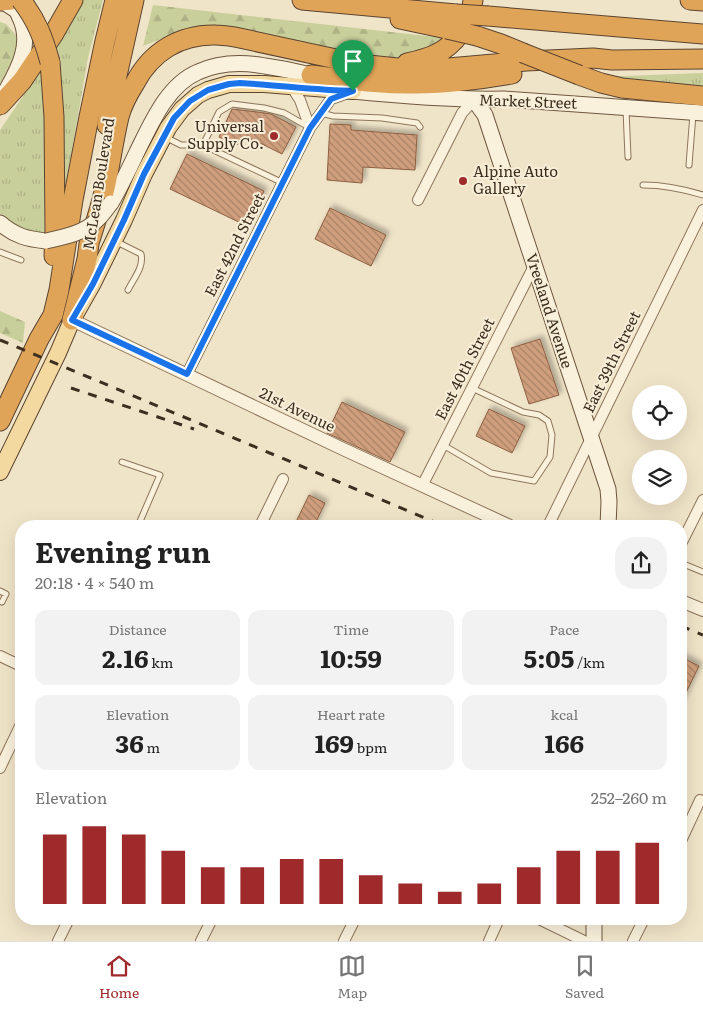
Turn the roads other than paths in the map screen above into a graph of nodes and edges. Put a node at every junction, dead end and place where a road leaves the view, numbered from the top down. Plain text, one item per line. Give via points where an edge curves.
1 (4, 0) edge
2 (22, 0) edge
3 (72, 0) edge
4 (115, 0) edge
5 (134, 0) edge
6 (473, 0) edge
7 (690, 0) edge
8 (309, 1) edge
9 (703, 1) edge
10 (452, 21) junction
11 (703, 34) edge
12 (703, 59) edge
13 (612, 60) junction
14 (379, 66) junction
15 (311, 75) junction
16 (291, 86) junction
17 (353, 91) junction
18 (474, 100) junction
19 (0, 104) edge
20 (626, 107) junction
21 (700, 107) edge
22 (321, 113) junction
23 (420, 127) dead end
24 (310, 128) junction
25 (164, 136) junction
26 (203, 145) junction
27 (628, 158) dead end
28 (689, 166) dead end
29 (283, 183) junction
30 (643, 185) dead end
31 (703, 196) edge
32 (418, 200) dead end
33 (703, 210) edge
34 (0, 223) edge
35 (90, 240) junction
36 (114, 240) junction
37 (0, 252) edge
38 (21, 260) dead end
39 (534, 266) junction
40 (128, 290) dead end
41 (72, 320) junction
42 (40, 339) junction
43 (187, 374) junction
44 (472, 388) junction
45 (0, 421) edge
46 (591, 439) junction
47 (443, 445) junction
48 (122, 462) dead end
49 (0, 472) edge
50 (283, 479) dead end
51 (422, 486) junction
52 (703, 500) edge
53 (141, 520) edge
54 (263, 520) edge
55 (497, 520) edge
56 (551, 520) edge
57 (608, 520) edge
58 (687, 532) edge
59 (687, 565) edge
60 (703, 572) edge
61 (0, 591) edge
62 (2, 602) dead end
63 (687, 603) edge
64 (703, 610) edge
65 (0, 656) edge
66 (15, 663) edge
67 (15, 737) edge
68 (0, 768) edge
69 (701, 800) edge
70 (687, 829) edge
71 (66, 925) edge
72 (209, 925) edge
73 (352, 925) edge
74 (497, 925) edge
75 (551, 925) edge
76 (594, 925) edge
77 (641, 925) edge
78 (58, 941) edge
79 (201, 941) edge
80 (344, 941) edge
81 (489, 941) edge
82 (584, 941) edge
83 (594, 941) edge
84 (633, 941) edge

1 - 19 main road via 17,12 24,25 25,39 24,55
2 - 42 highway, bridge via 43,37 50,62 54,117 55,232 49,302
3 - 19 highway via 53,36 22,82
4 - 42 highway, McLean Boulevard via 89,117 59,290 53,315
5 - 35 highway, McLean Boulevard via 112,98
6 - 14 highway via 468,22 461,33 436,54 418,61
7 - 9 highway
8 - 10 highway
10 - 11 highway, bridge via 488,16
10 - 21 highway, bridge via 477,36 600,83
12 - 13 highway
13 - 14 highway via 526,61 437,69
13 - 15 highway via 430,84 390,84
14 - 35 highway via 216,35 195,36 160,52 139,75 119,116 104,193
15 - 17 main road, Market Street
15 - 34 main road, Market Street, bridge via 235,63 197,72 166,98 121,186 97,220 82,231 46,241 27,239
16 - 17 main road
16 - 24 street
16 - 25 main road via 240,83 208,90 182,108
17 - 18 main road, Market Street
17 - 22 street, East 42nd Street via 331,99
18 - 20 main road, Market Street
18 - 32 street via 462,113
18 - 39 main road, Vreeland Avenue via 485,115
20 - 21 main road, Market Street
20 - 27 lane
21 - 28 lane
22 - 23 lane via 382,118 417,123
22 - 24 street, East 42nd Street
24 - 26 lane via 284,113 232,104 219,112
24 - 29 street, East 42nd Street
25 - 26 lane via 181,145
25 - 36 main road
26 - 29 lane
29 - 43 street, East 42nd Street
30 - 31 lane via 675,187
33 - 46 street, East 39th Street
35 - 41 highway, McLean Boulevard
36 - 40 lane via 141,254 141,265
36 - 41 main road
37 - 38 lane
39 - 44 street, East 40th Street
39 - 46 main road, Vreeland Avenue
41 - 43 street, 21st Avenue
41 - 49 main road, McLean Boulevard
42 - 45 highway, McLean Boulevard
43 - 51 street, 21st Avenue
44 - 47 street, East 40th Street
44 - 47 lane via 548,421 552,434 550,457 534,481 492,473
46 - 56 street, East 39th Street
46 - 57 main road, Vreeland Avenue via 608,489
47 - 51 street, East 40th Street
48 - 53 lane via 160,475
50 - 54 street
51 - 55 street, 21st Avenue
52 - 58 street
59 - 60 lane
61 - 62 lane via 6,594
63 - 64 street
65 - 66 street
67 - 68 street
69 - 70 street
71 - 78 street
72 - 79 street
73 - 80 street
74 - 81 street
75 - 82 street
76 - 83 main road
77 - 84 street

